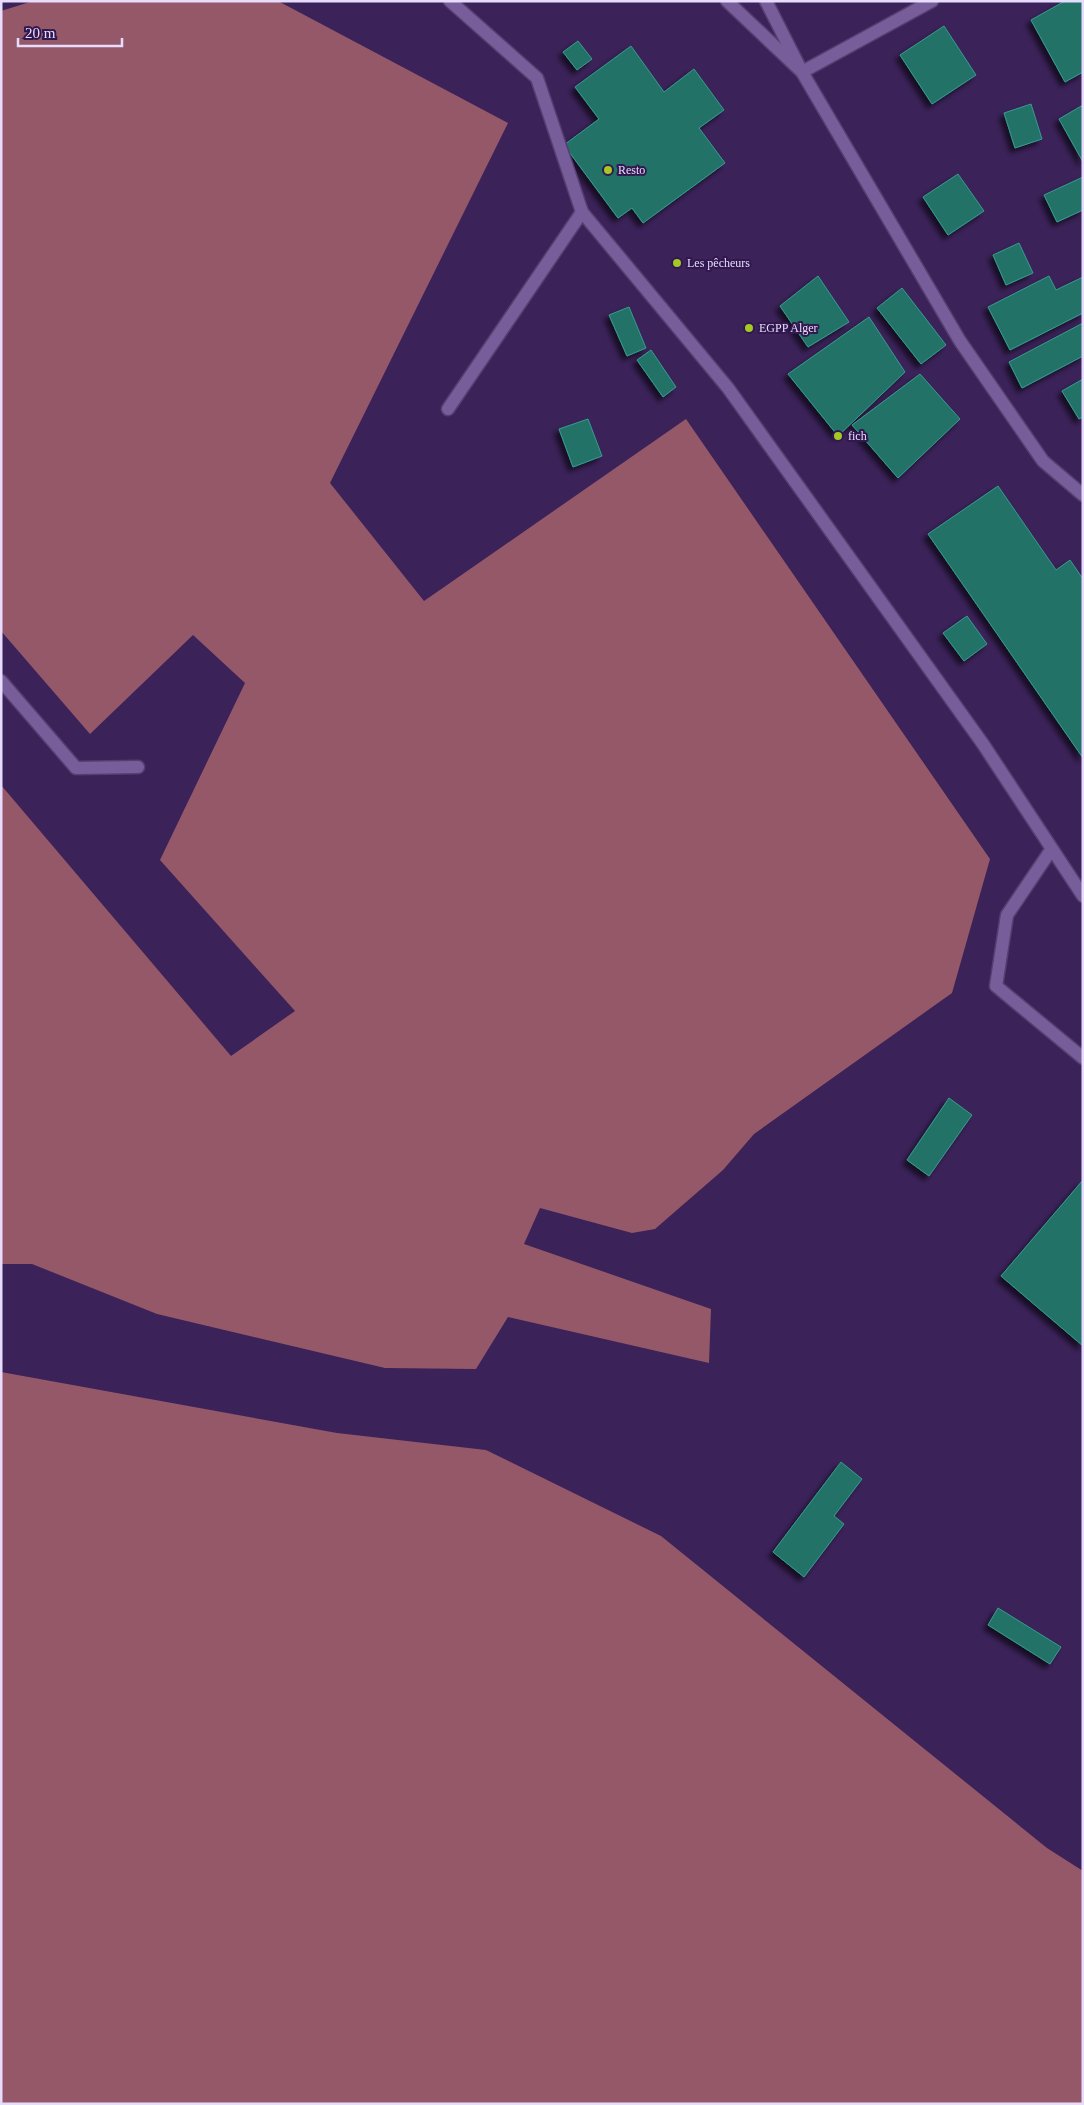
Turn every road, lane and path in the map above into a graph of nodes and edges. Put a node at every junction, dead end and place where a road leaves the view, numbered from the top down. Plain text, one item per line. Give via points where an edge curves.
1 (450, 1) edge
2 (727, 1) edge
3 (766, 1) edge
4 (932, 1) edge
5 (802, 72) junction
6 (582, 212) junction
7 (448, 409) dead end
8 (1083, 495) edge
9 (1, 681) edge
10 (138, 767) dead end
11 (1051, 850) junction
12 (1083, 896) edge
13 (1083, 1058) edge

1 - 6 street via 537,78
2 - 5 street
3 - 5 street
4 - 5 street
5 - 8 street via 960,341 1043,461
6 - 7 street
6 - 11 street via 728,388 983,744
9 - 10 street via 76,768
11 - 12 street
11 - 13 street via 1007,915 996,986

